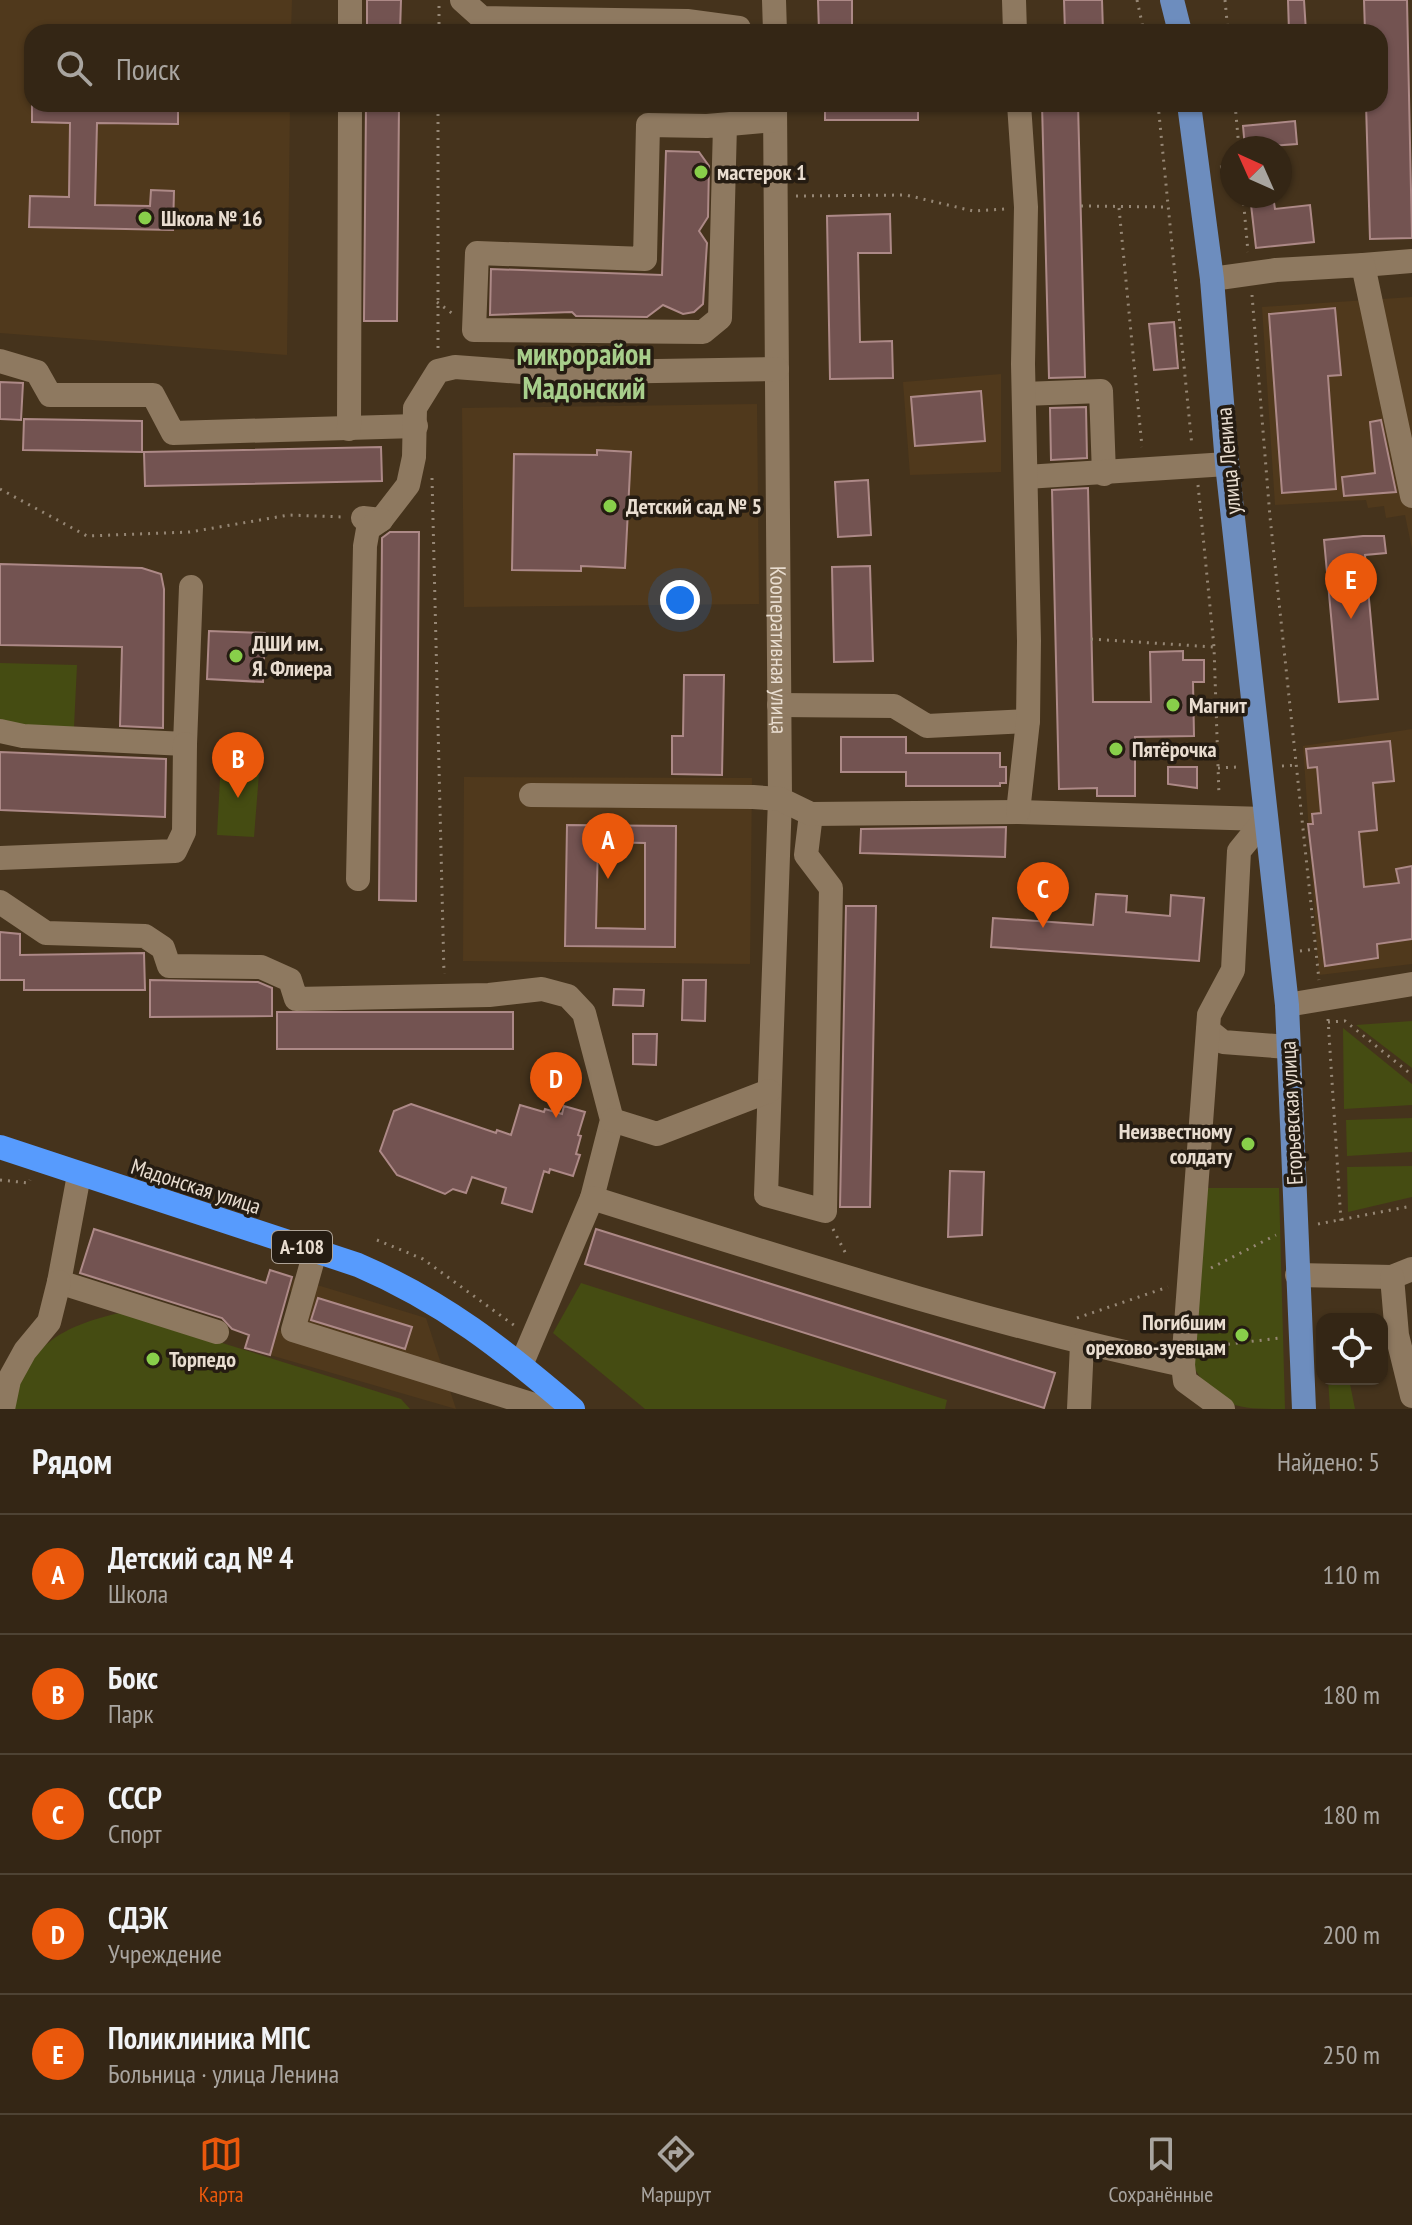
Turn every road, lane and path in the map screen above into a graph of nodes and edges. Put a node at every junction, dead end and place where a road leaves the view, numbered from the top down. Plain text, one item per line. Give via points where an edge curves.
1 (350, 0) edge
2 (439, 0) edge
3 (462, 0) edge
4 (774, 0) edge
5 (1014, 0) edge
6 (1137, 0) edge
7 (1172, 0) edge
8 (1225, 0) edge
9 (685, 11) edge
10 (350, 24) edge
11 (439, 24) edge
12 (726, 24) edge
13 (775, 24) edge
14 (1015, 24) edge
15 (1142, 24) edge
16 (1178, 24) edge
17 (1227, 24) edge
18 (350, 112) edge
19 (438, 112) edge
20 (775, 112) edge
21 (1020, 112) edge
22 (1190, 112) edge
23 (1236, 112) edge
24 (725, 125) junction
25 (1238, 136) edge
26 (776, 196) junction
27 (1081, 206) dead end
28 (1026, 207) junction
29 (1168, 207) dead end
30 (1119, 208) junction
31 (1244, 208) edge
32 (1412, 261) edge
33 (1363, 265) junction
34 (1250, 273) junction
35 (1212, 279) junction
36 (0, 361) edge
37 (777, 369) junction
38 (438, 371) junction
39 (1024, 394) junction
40 (416, 426) junction
41 (349, 429) junction
42 (414, 457) junction
43 (1227, 464) junction
44 (1144, 469) junction
45 (1104, 474) junction
46 (1026, 477) junction
47 (0, 489) edge
48 (1412, 496) edge
49 (372, 519) junction
50 (191, 587) dead end
51 (1091, 639) dead end
52 (1214, 647) dead end
53 (779, 705) junction
54 (1028, 721) junction
55 (0, 731) edge
56 (185, 744) junction
57 (531, 795) dead end
58 (780, 799) junction
59 (1018, 812) junction
60 (811, 814) junction
61 (1265, 819) junction
62 (779, 855) junction
63 (806, 855) junction
64 (0, 858) edge
65 (358, 879) dead end
66 (0, 902) edge
67 (1412, 984) edge
68 (444, 996) junction
69 (1287, 1005) junction
70 (1324, 1011) junction
71 (1208, 1030) junction
72 (1288, 1047) junction
73 (1412, 1075) edge
74 (769, 1091) junction
75 (612, 1120) junction
76 (0, 1147) edge
77 (79, 1175) junction
78 (0, 1180) edge
79 (29, 1183) dead end
80 (592, 1198) junction
81 (1412, 1206) edge
82 (825, 1211) junction
83 (377, 1240) dead end
84 (315, 1252) junction
85 (1402, 1273) edge
86 (1297, 1275) junction
87 (59, 1282) junction
88 (859, 1282) junction
89 (217, 1332) dead end
90 (1299, 1336) junction
91 (533, 1340) junction
92 (1082, 1344) junction
93 (1183, 1357) junction
94 (521, 1365) junction
95 (1412, 1396) edge
96 (3, 1409) edge
97 (547, 1409) edge
98 (573, 1409) edge
99 (1079, 1409) edge
100 (1223, 1409) edge
101 (1304, 1409) edge

1 - 10 street
2 - 11 path
3 - 9 street via 482,18
4 - 13 street
5 - 14 street
6 - 15 path
7 - 16 main road
8 - 17 path
9 - 12 street
18 - 41 street
19 - 38 path
20 - 24 street
20 - 26 street, Кооперативная улица
21 - 28 street
22 - 35 main road, улица Ленина
23 - 25 path
24 - 24 street via 648,125 645,259 477,253 474,330 703,332 720,318
26 - 28 path via 906,195 973,211
26 - 37 street, Кооперативная улица
27 - 30 path
28 - 39 street
29 - 30 path
30 - 44 path
31 - 34 path
32 - 33 street
33 - 34 street
33 - 48 street
34 - 35 street
34 - 70 path via 1270,517
35 - 43 main road, улица Ленина
36 - 41 street via 37,372 50,395 153,395 173,433
37 - 38 street
37 - 53 street, Кооперативная улица
38 - 40 street via 415,408
39 - 45 street via 1101,391
39 - 46 street
40 - 41 street
40 - 42 street
42 - 49 street via 408,485
42 - 68 path via 432,476
43 - 44 street
43 - 61 main road, улица Ленина
44 - 45 street
45 - 46 street
46 - 54 street
47 - 49 path via 87,536 190,532 289,515
49 - 65 street via 365,546
50 - 56 street
51 - 52 path
53 - 54 street via 894,706 927,726
53 - 58 street, Кооперативная улица
54 - 59 street
55 - 56 street
56 - 64 street via 184,832 175,851
57 - 58 street
58 - 60 street
58 - 62 street, Кооперативная улица
59 - 60 street
59 - 61 street
60 - 63 street
61 - 69 main road, Егорьевская улица
61 - 71 street via 1239,851 1233,970 1209,1015
62 - 63 street
62 - 74 street, Кооперативная улица
63 - 82 street via 831,888
66 - 68 street via 46,933 145,936 163,948 169,966 261,967 290,980 296,999
67 - 70 street
68 - 75 street via 542,989 568,996 584,1013
69 - 70 street
69 - 72 main road, Егорьевская улица
70 - 73 path via 1345,1021
70 - 81 path via 1341,1221
71 - 72 street via 1223,1042
71 - 93 street
72 - 86 main road, Егорьевская улица
74 - 75 street via 657,1134
74 - 82 street, Кооперативная улица via 766,1195
75 - 80 street
76 - 77 highway, Мадонская улица / А-108
77 - 84 highway, Мадонская улица / А-108
77 - 87 street
78 - 79 path
80 - 88 street
80 - 91 street
82 - 88 path
83 - 91 path via 455,1278
84 - 94 highway, Мадонская улица / А-108 via 407,1286 448,1309
84 - 97 street via 293,1330
85 - 86 street
85 - 95 street via 1397,1335
86 - 90 main road, Егорьевская улица
87 - 89 street
87 - 96 street via 49,1322 9,1380
88 - 92 street
90 - 93 path
90 - 101 main road, Егорьевская улица
91 - 94 street
92 - 93 street
92 - 99 street
93 - 100 street via 1185,1381
94 - 98 highway, Мадонская улица / А-108

